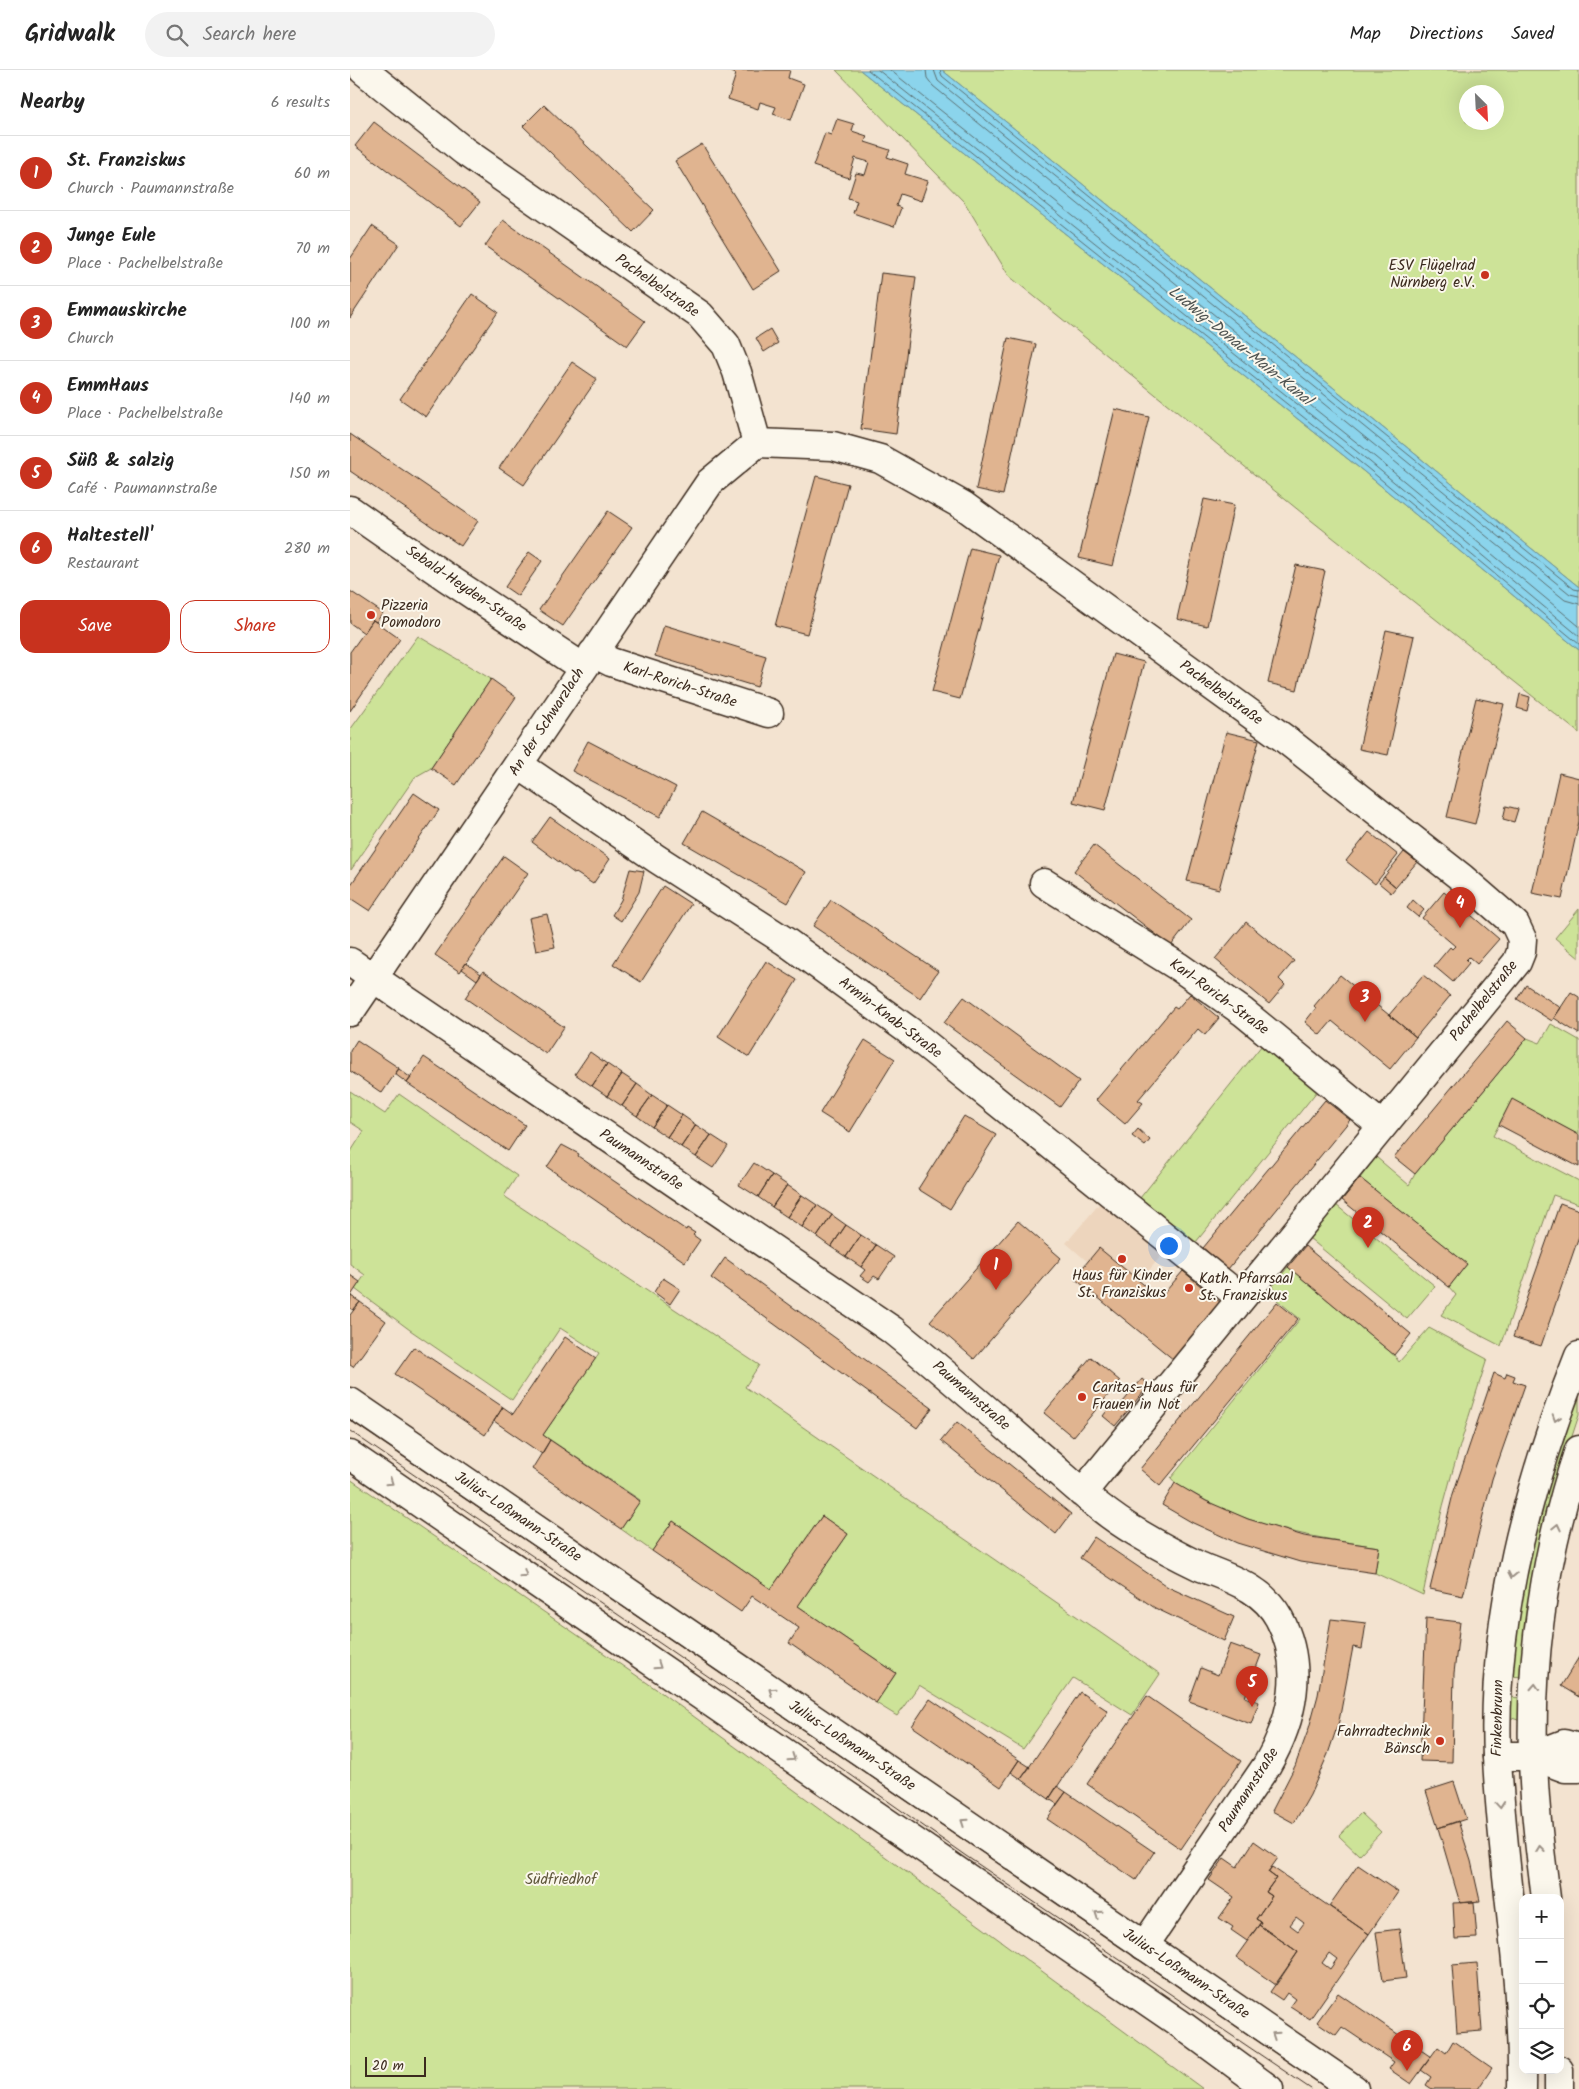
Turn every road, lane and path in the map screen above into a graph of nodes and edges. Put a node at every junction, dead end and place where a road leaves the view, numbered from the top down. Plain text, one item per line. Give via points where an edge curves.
1 (362, 70) edge
2 (757, 443) junction
3 (350, 510) edge
4 (588, 660) junction
5 (768, 713) dead end
6 (519, 765) junction
7 (1044, 883) dead end
8 (350, 962) edge
9 (373, 978) junction
10 (350, 1012) edge
11 (1382, 1126) junction
12 (1241, 1298) junction
13 (1579, 1356) edge
14 (350, 1402) edge
15 (1579, 1450) edge
16 (350, 1454) edge
17 (1082, 1493) junction
18 (1579, 1748) edge
19 (1497, 1756) junction
20 (1533, 1756) junction
21 (1579, 1768) edge
22 (1546, 1894) edge
23 (1144, 1946) junction
24 (1559, 2074) edge
25 (1520, 2084) edge
26 (1269, 2089) edge
27 (1354, 2089) edge
28 (1559, 2089) edge

1 - 2 street, Pachelbelstraße via 479,162 700,315 726,345
2 - 4 street, An der Schwarzlach via 710,482
2 - 11 street, Pachelbelstraße via 833,446 880,459 964,506 1285,739 1462,878 1514,924 1522,939 1517,962
3 - 4 street, Sebald-Heyden-Straße via 446,577
4 - 5 street, Karl-Rorich-Straße via 611,662
4 - 6 street, An der Schwarzlach
6 - 9 street, An der Schwarzlach
6 - 12 street, Armin-Knab-Straße via 785,941 908,1030
7 - 11 street, Karl-Rorich-Straße via 1187,972 1243,1012
8 - 9 street, Paumannstraße
9 - 10 street, An der Schwarzlach
9 - 17 street, Paumannstraße via 892,1330
11 - 12 street, Pachelbelstraße
12 - 17 street, Pachelbelstraße
13 -> 19 street, Finkenbrunn via 1541,1462 1515,1560 1499,1665
23 -> 14 street, Julius-Loßmann-Straße
20 -> 15 street via 1536,1660 1542,1609 1559,1521
16 -> 26 street via 1171,2017
17 - 23 street, Paumannstraße via 1135,1532 1198,1565 1245,1584 1267,1601 1279,1618 1293,1663 1294,1690 1282,1740
18 - 20 street via 1564,1744
19 - 20 street
19 -> 25 street, Finkenbrunn via 1520,2009
20 - 21 street via 1565,1768
22 -> 20 street
27 -> 23 street, Julius-Loßmann-Straße
24 - 28 street

